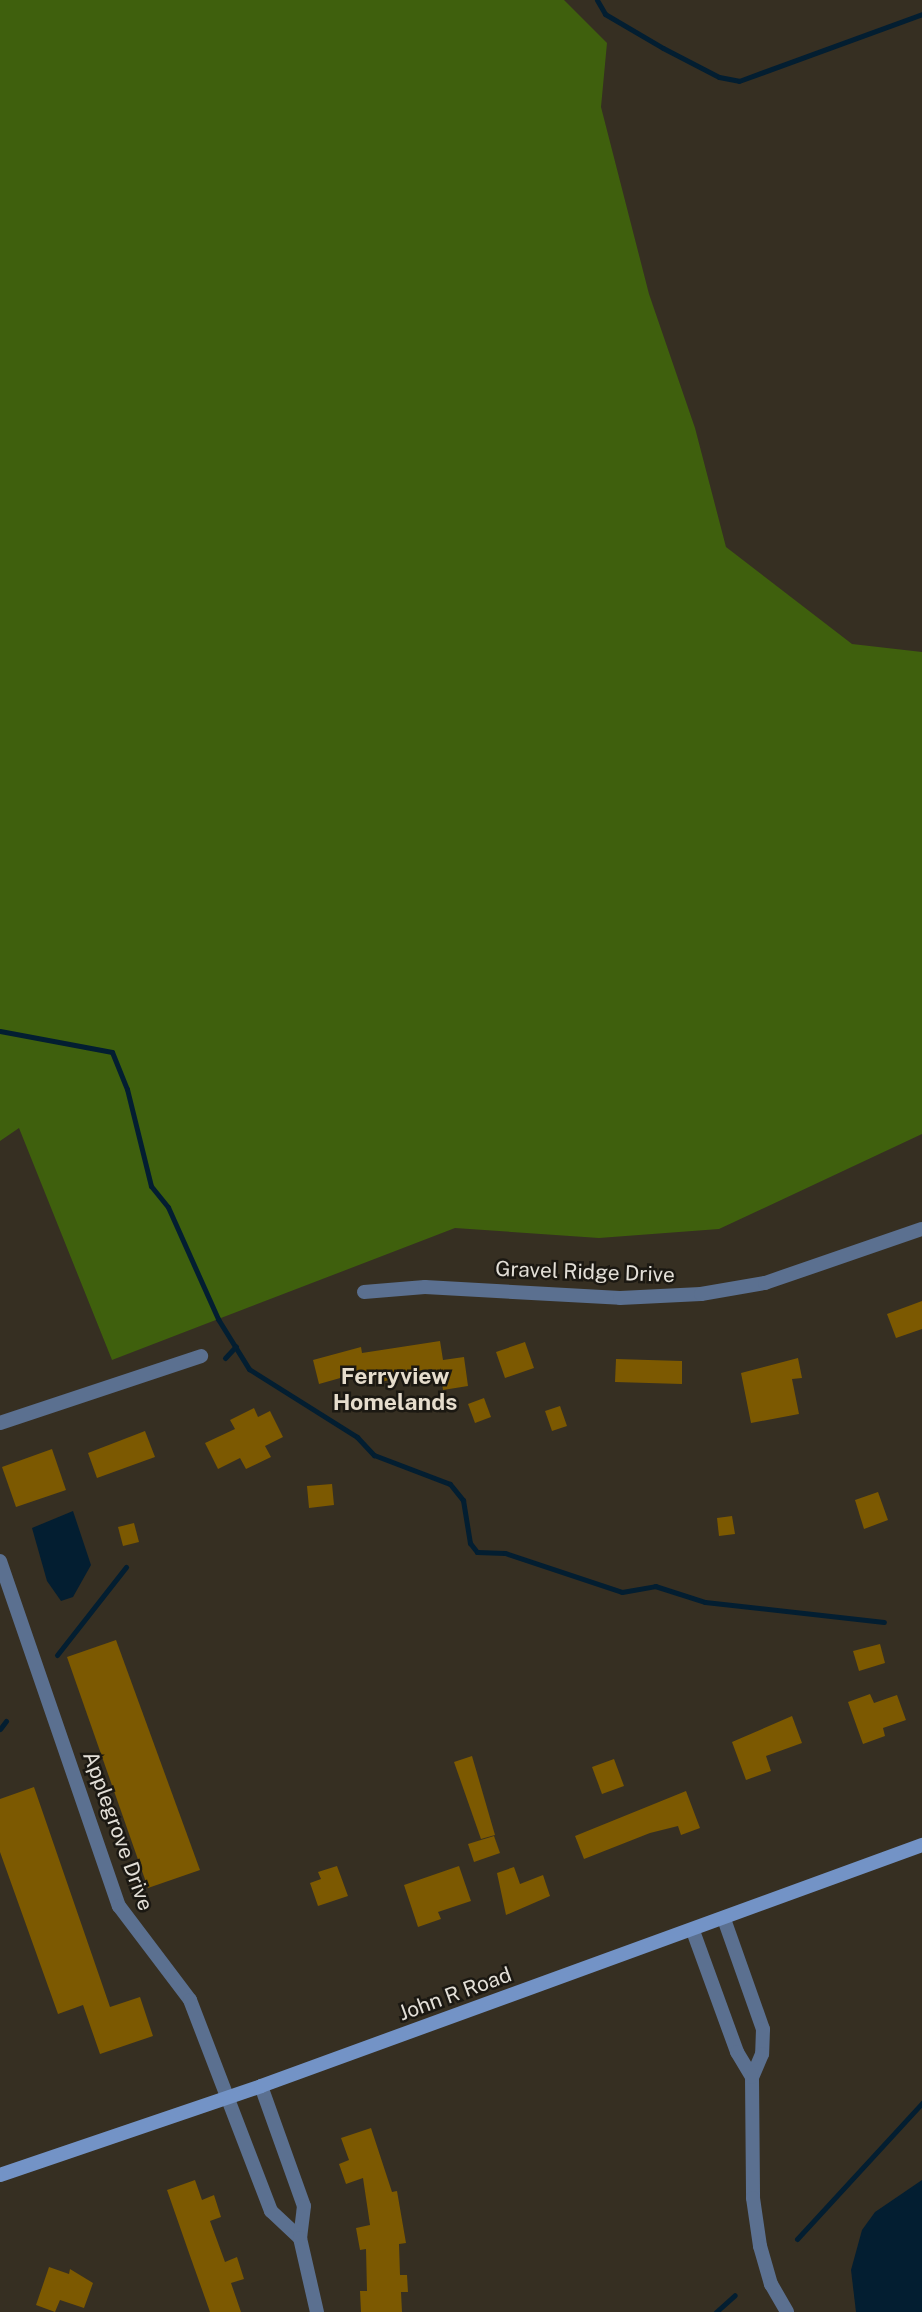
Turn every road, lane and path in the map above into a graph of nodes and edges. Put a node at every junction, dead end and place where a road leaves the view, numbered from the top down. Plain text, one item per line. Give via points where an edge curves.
1 (922, 1229) edge
2 (364, 1293) dead end
3 (201, 1356) dead end
4 (0, 1423) edge
5 (0, 1561) edge
6 (922, 1845) edge
7 (724, 1919) junction
8 (693, 1931) junction
9 (752, 2077) junction
10 (261, 2086) junction
11 (227, 2098) junction
12 (0, 2175) edge
13 (300, 2238) junction
14 (317, 2312) edge
15 (787, 2312) edge

1 - 2 street, Gravel Ridge Drive via 777,1279 701,1294 620,1298 425,1287
3 - 4 street
5 - 11 street, Applegrove Drive via 119,1906 190,2000
6 - 7 main road, John R Road
7 - 8 main road, John R Road
7 - 9 street via 763,2029 762,2054
8 - 9 street via 737,2052
8 - 10 main road, John R Road
9 - 15 street via 753,2198 760,2246
10 - 11 main road, John R Road
10 - 13 street via 304,2206
11 - 12 main road, John R Road
11 - 13 street, Applegrove Drive via 271,2211
13 - 14 street

